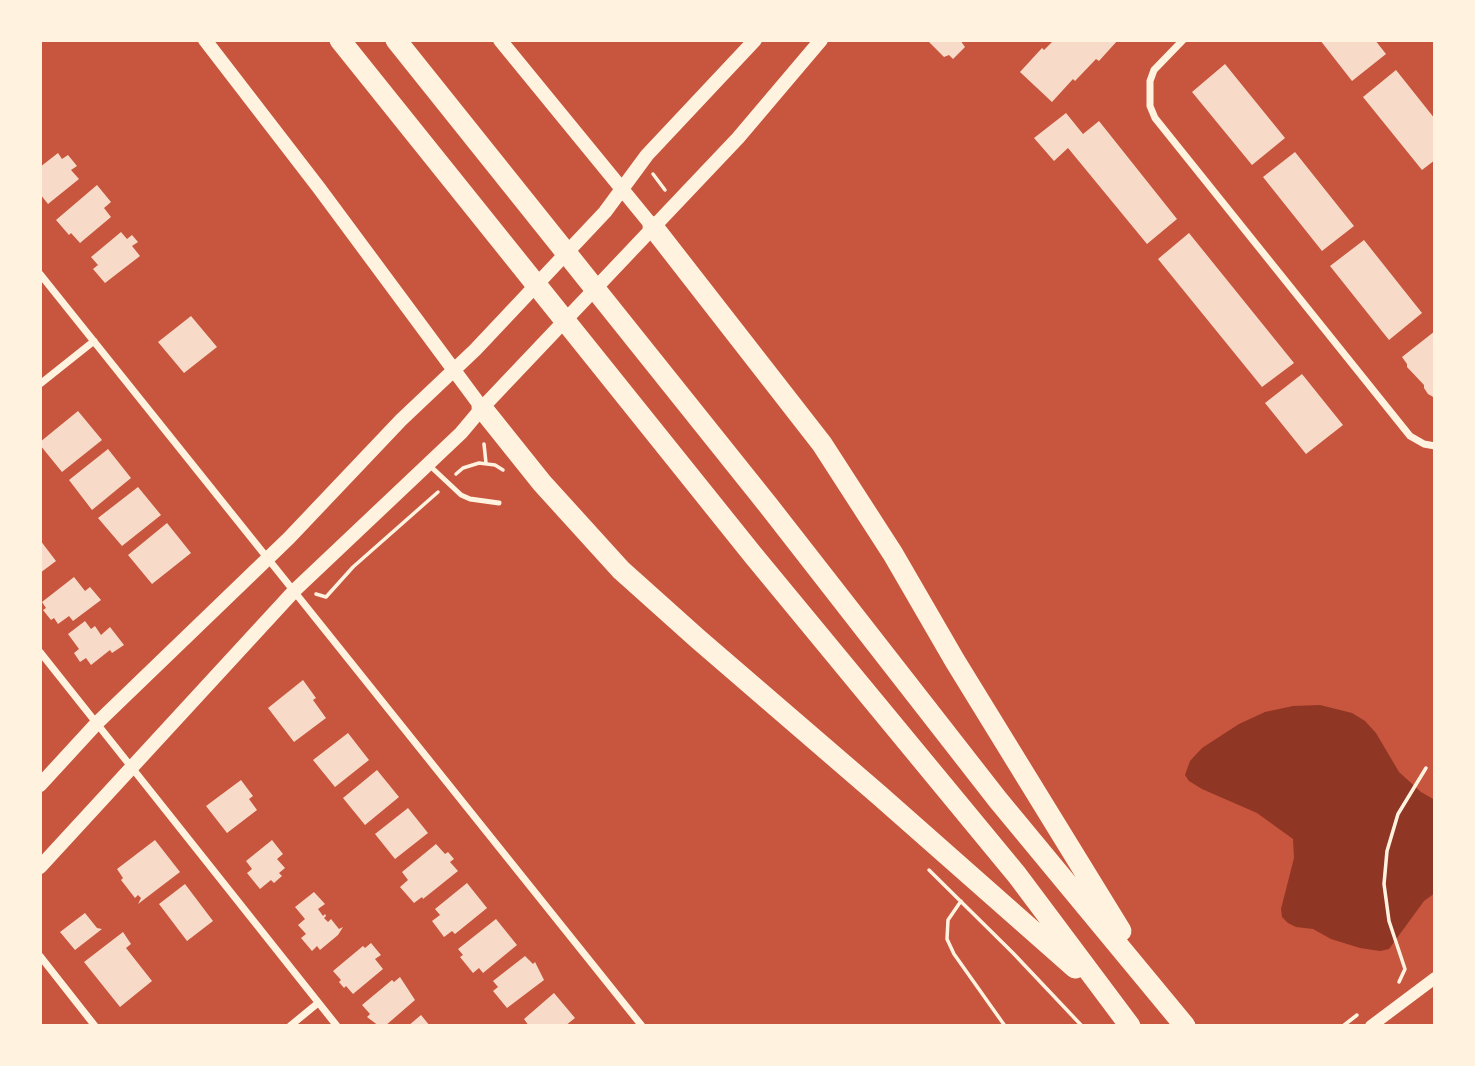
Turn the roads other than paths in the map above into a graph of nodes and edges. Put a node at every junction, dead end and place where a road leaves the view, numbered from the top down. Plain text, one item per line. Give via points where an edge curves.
1 (205, 40) edge
2 (340, 40) edge
3 (396, 40) edge
4 (500, 40) edge
5 (755, 40) edge
6 (821, 40) edge
7 (1183, 40) edge
8 (621, 187) junction
9 (653, 228) junction
10 (40, 274) edge
11 (94, 341) junction
12 (454, 369) junction
13 (40, 384) edge
14 (482, 408) junction
15 (1435, 446) edge
16 (429, 465) junction
17 (499, 503) dead end
18 (268, 558) junction
19 (295, 590) junction
20 (40, 652) edge
21 (97, 723) junction
22 (133, 767) junction
23 (40, 785) edge
24 (40, 867) edge
25 (40, 956) edge
26 (1435, 978) edge
27 (1159, 992) junction
28 (1105, 995) junction
29 (318, 1003) junction
30 (95, 1026) edge
31 (290, 1026) edge
32 (337, 1026) edge
33 (642, 1026) edge
34 (1130, 1026) edge
35 (1185, 1026) edge
36 (1371, 1026) edge

1 - 12 main road
2 - 28 highway via 753,555 1017,875
3 - 27 highway via 990,789
4 - 8 main road
5 - 8 main road
6 - 9 main road
7 - 15 street via 1154,70 1150,81 1155,118 1410,436
8 - 9 main road
8 - 12 main road via 605,212
9 - 14 main road
9 - 27 highway via 802,416 857,497
10 - 11 street
11 - 13 street
11 - 18 street
12 - 14 main road
12 - 18 main road
14 - 16 main road
14 - 28 highway via 558,501 631,578
16 - 17 lane via 461,495
16 - 19 main road
18 - 19 street
18 - 21 main road
19 - 22 main road
19 - 33 street
20 - 21 street
21 - 22 street
21 - 23 main road
22 - 24 main road
22 - 29 street
25 - 30 street
26 - 36 street
27 - 35 highway
28 - 34 highway
29 - 31 street
29 - 32 street

